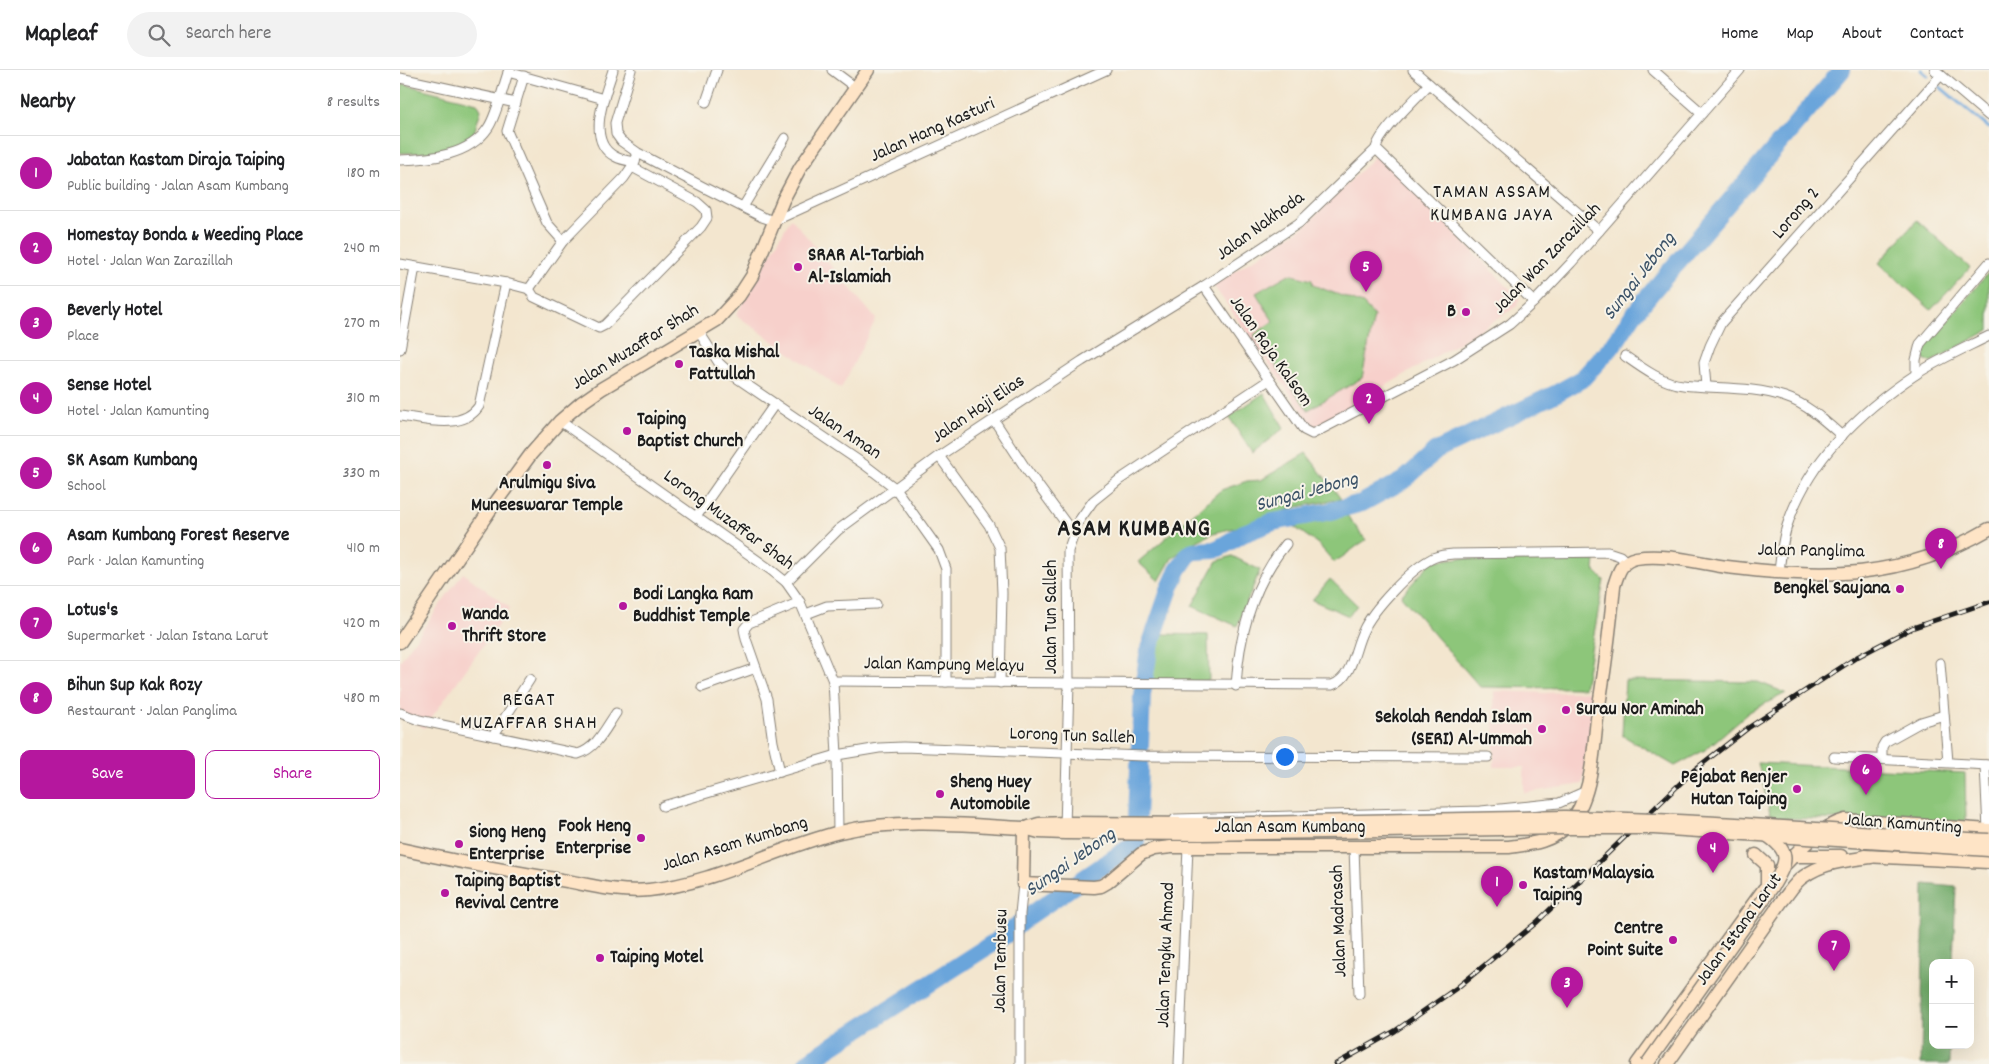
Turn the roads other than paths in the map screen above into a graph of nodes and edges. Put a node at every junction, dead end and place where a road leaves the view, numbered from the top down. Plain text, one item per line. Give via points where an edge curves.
1 (614, 70) edge
2 (631, 70) edge
3 (716, 70) edge
4 (832, 70) edge
5 (868, 70) edge
6 (1106, 70) edge
7 (1413, 70) edge
8 (1653, 70) edge
9 (1740, 70) edge
10 (508, 71) edge
11 (1938, 73) edge
12 (524, 76) junction
13 (400, 78) edge
14 (1429, 84) junction
15 (856, 88) junction
16 (499, 99) junction
17 (604, 99) junction
18 (706, 102) dead end
19 (516, 104) junction
20 (1702, 113) junction
21 (1989, 116) edge
22 (785, 138) dead end
23 (1376, 149) junction
24 (638, 153) junction
25 (400, 160) edge
26 (633, 165) junction
27 (743, 208) junction
28 (774, 221) junction
29 (1599, 231) junction
30 (563, 241) junction
31 (1989, 263) edge
32 (400, 264) edge
33 (415, 267) junction
34 (506, 283) junction
35 (1204, 286) junction
36 (529, 289) junction
37 (1534, 302) junction
38 (699, 332) junction
39 (1989, 336) edge
40 (400, 349) edge
41 (1625, 356) dead end
42 (1916, 374) junction
43 (1269, 380) junction
44 (1706, 386) junction
45 (774, 405) junction
46 (400, 416) edge
47 (994, 420) junction
48 (560, 421) junction
49 (1312, 434) joint
50 (1842, 436) junction
51 (939, 456) junction
52 (895, 488) junction
53 (696, 517) junction
54 (1989, 529) edge
55 (1073, 533) junction
56 (1286, 544) dead end
57 (1626, 562) junction
58 (1779, 572) junction
59 (786, 582) junction
60 (800, 602) junction
61 (876, 604) dead end
62 (806, 614) junction
63 (400, 642) edge
64 (1940, 663) dead end
65 (756, 668) junction
66 (530, 679) dead end
67 (833, 681) junction
68 (946, 682) junction
69 (1000, 683) junction
70 (1069, 683) junction
71 (1236, 686) junction
72 (702, 687) dead end
73 (400, 713) edge
74 (616, 713) dead end
75 (1944, 715) junction
76 (493, 736) junction
77 (1066, 753) junction
78 (838, 755) junction
79 (1488, 757) dead end
80 (1834, 757) dead end
81 (1882, 759) junction
82 (1948, 762) junction
83 (1987, 765) edge
84 (780, 772) junction
85 (1586, 791) junction
86 (664, 806) dead end
87 (1673, 820) joint
88 (1161, 824) junction
89 (1024, 828) junction
90 (1065, 828) junction
91 (1654, 828) joint
92 (1148, 829) junction
93 (1203, 829) junction
94 (1822, 830) junction
95 (838, 833) junction
96 (1989, 833) edge
97 (1764, 834) junction
98 (1188, 847) junction
99 (1354, 847) junction
100 (400, 849) edge
101 (1989, 850) edge
102 (1756, 855) dead end
103 (1794, 856) junction
104 (1871, 857) junction
105 (1989, 862) edge
106 (1802, 877) junction
107 (1023, 884) junction
108 (1767, 884) junction
109 (1359, 994) dead end
110 (1020, 1064) edge
111 (1179, 1064) edge
112 (1637, 1064) edge
113 (1647, 1064) edge
114 (1668, 1064) edge

1 - 17 street
2 - 24 street via 615,123 616,134
3 - 18 street
4 - 15 street
5 - 15 main road, Jalan Muzaffar Shah
6 - 28 street, Jalan Hang Kasturi
7 - 14 street
8 - 20 street
9 - 20 street, Jalan Wan Zarazillah
10 - 12 street
10 - 16 street
11 - 21 street
11 - 44 street, Lorong 2 via 1721,323 1704,363
12 - 17 street
12 - 19 street
13 - 16 street
14 - 23 street, Jalan Nakhoda via 1384,132
14 - 29 street
15 - 28 main road, Jalan Muzaffar Shah via 800,168
16 - 19 street
16 - 25 street via 488,128 466,147 433,159
17 - 26 street via 598,122 602,141 616,157
19 - 30 street via 508,123 509,139 547,223
20 - 29 street, Jalan Wan Zarazillah
22 - 27 street
23 - 35 street, Jalan Nakhoda via 1304,219
23 - 37 street
24 - 26 street
24 - 27 street
26 - 30 street
26 - 36 street via 706,210 707,218 702,228 605,325 598,328 534,297
27 - 28 street
28 - 38 main road, Jalan Muzaffar Shah via 752,276 739,296 717,320
29 - 37 street, Jalan Wan Zarazillah
30 - 36 street
31 - 42 street via 1920,344
32 - 33 street
33 - 34 street
33 - 40 street
34 - 36 street
34 - 46 street via 475,412 460,420 444,421
35 - 43 street, Jalan Raja Kalsom
35 - 47 street, Jalan Haji Elias via 1082,360
37 - 49 street, Jalan Wan Zarazillah via 1510,324 1462,355
38 - 45 street, Jalan Aman via 731,374
38 - 48 main road, Jalan Muzaffar Shah via 601,390
39 - 42 street
41 - 44 street via 1660,378 1681,385
42 - 50 street via 1869,410
43 - 49 street, Jalan Raja Kalsom via 1304,430
43 - 55 street, Jalan Tun Salleh via 1119,480 1093,501
44 - 50 street via 1786,397 1822,418
45 - 52 street, Jalan Aman
45 - 53 street
47 - 51 street, Jalan Haji Elias
47 - 55 street
48 - 53 street, Lorong Muzaffar Shah
48 - 63 main road, Jalan Muzaffar Shah via 488,513
50 - 58 street via 1796,501 1784,539
51 - 52 street, Jalan Haji Elias
51 - 69 street via 989,525 1000,548
52 - 59 street, Jalan Haji Elias via 838,530
52 - 68 street, Jalan Aman via 939,550 946,569
53 - 59 street, Lorong Muzaffar Shah
54 - 58 main road, Jalan Panglima via 1934,556 1900,566 1849,574
55 - 70 street, Jalan Tun Salleh via 1068,551
56 - 71 street via 1267,570 1250,607 1240,646
57 - 58 main road, Jalan Panglima via 1635,558 1656,558
57 - 71 street, Jalan Kampung Melayu via 1608,552 1453,554 1431,558 1377,608 1364,629 1346,676 1336,684
57 - 85 main road via 1618,572 1614,586 1604,684
59 - 60 street, Lorong Muzaffar Shah
60 - 62 street, Lorong Muzaffar Shah
60 - 65 street via 748,623 744,629
61 - 62 street via 827,606
62 - 67 street, Lorong Muzaffar Shah
64 - 75 street
65 - 72 street
65 - 84 street via 767,698
66 - 76 street
67 - 68 street, Jalan Kampung Melayu
67 - 78 street, Lorong Muzaffar Shah
68 - 69 street, Jalan Kampung Melayu
69 - 70 street, Jalan Kampung Melayu
70 - 71 street, Jalan Kampung Melayu
70 - 77 street, Jalan Tun Salleh
73 - 76 street
74 - 76 street via 596,743 578,754
75 - 81 street via 1921,722 1885,742
75 - 82 street
77 - 78 street, Lorong Tun Salleh via 902,747
77 - 79 street, Lorong Tun Salleh
77 - 90 street, Jalan Tun Salleh
78 - 84 street, Lorong Tun Salleh
78 - 95 street, Lorong Muzaffar Shah
80 - 81 street
81 - 82 street
82 - 83 street
83 - 96 street
84 - 86 street, Lorong Tun Salleh
85 - 88 street, Jalan Asam Kumbang via 1559,803 1490,810 1208,817 1170,819
85 - 99 main road, Jalan Asam Kumbang via 1568,825 1552,838 1531,844 1509,847
87 - 93 main road, Jalan Asam Kumbang, bridge via 1565,817
87 - 96 main road, Jalan Kamunting, bridge
88 - 92 main road, Jalan Asam Kumbang
88 - 93 main road, Jalan Asam Kumbang
89 - 90 main road, Jalan Asam Kumbang via 1039,832
89 - 95 main road, Jalan Asam Kumbang via 900,824
89 - 107 main road, Jalan Tembusu
90 - 92 main road, Jalan Asam Kumbang
91 - 93 main road, Jalan Asam Kumbang, bridge
91 - 97 main road, Jalan Kamunting, bridge
92 - 93 main road, Jalan Asam Kumbang
94 - 96 main road, Jalan Kamunting via 1833,823 1850,820
94 - 103 main road, Jalan Kamunting
94 - 104 main road via 1821,840 1826,847
95 - 100 main road, Jalan Asam Kumbang via 722,873 634,891 550,879
97 - 101 main road, Jalan Kamunting, bridge
97 - 113 main road, Jalan Istana Larut, bridge via 1783,850 1784,867
98 - 99 main road, Jalan Asam Kumbang
98 - 107 main road, Jalan Asam Kumbang via 1147,851 1108,882 1094,887
98 - 111 street, Jalan Tengku Ahmad
99 - 109 street, Jalan Madrasah
102 - 108 main road via 1767,865
103 - 104 main road
103 - 106 main road via 1801,862
103 - 108 main road, Jalan Istana Larut
104 - 105 main road, Jalan Kamunting
104 - 106 main road, Jalan Istana Larut via 1833,863
106 - 114 main road, Jalan Istana Larut
107 - 110 street, Jalan Tembusu
108 - 112 main road, Jalan Istana Larut

